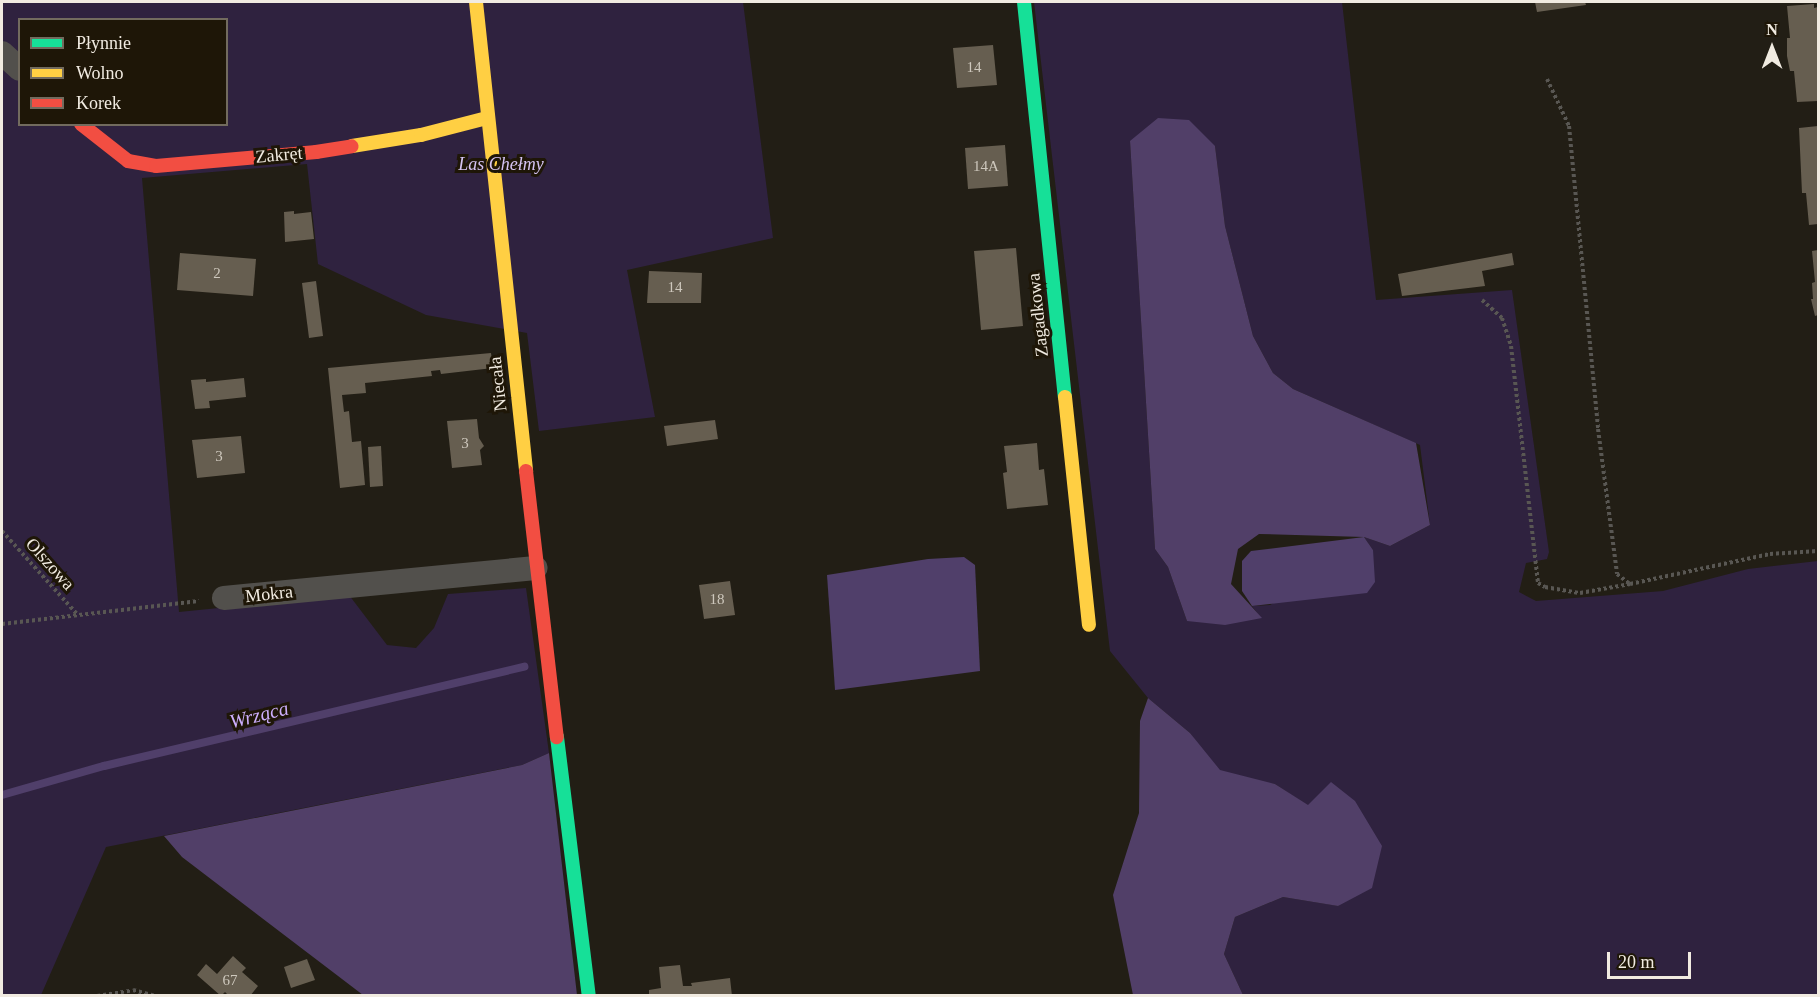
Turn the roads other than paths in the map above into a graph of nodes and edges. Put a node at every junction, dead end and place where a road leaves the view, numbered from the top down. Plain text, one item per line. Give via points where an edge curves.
1 (476, 2) edge
2 (1024, 2) edge
3 (2, 53) edge
4 (18, 67) edge
5 (487, 118) junction
6 (84, 126) edge
7 (536, 568) junction
8 (224, 598) road end
9 (1089, 625) dead end
10 (589, 996) edge

1 - 5 street, Niecała
2 - 9 street, Zagadkowa
3 - 4 street
5 - 6 street, Zakręt via 421,135 316,152 156,166 128,161
5 - 7 street, Niecała
7 - 8 street, Mokra
7 - 10 street, Niecała

